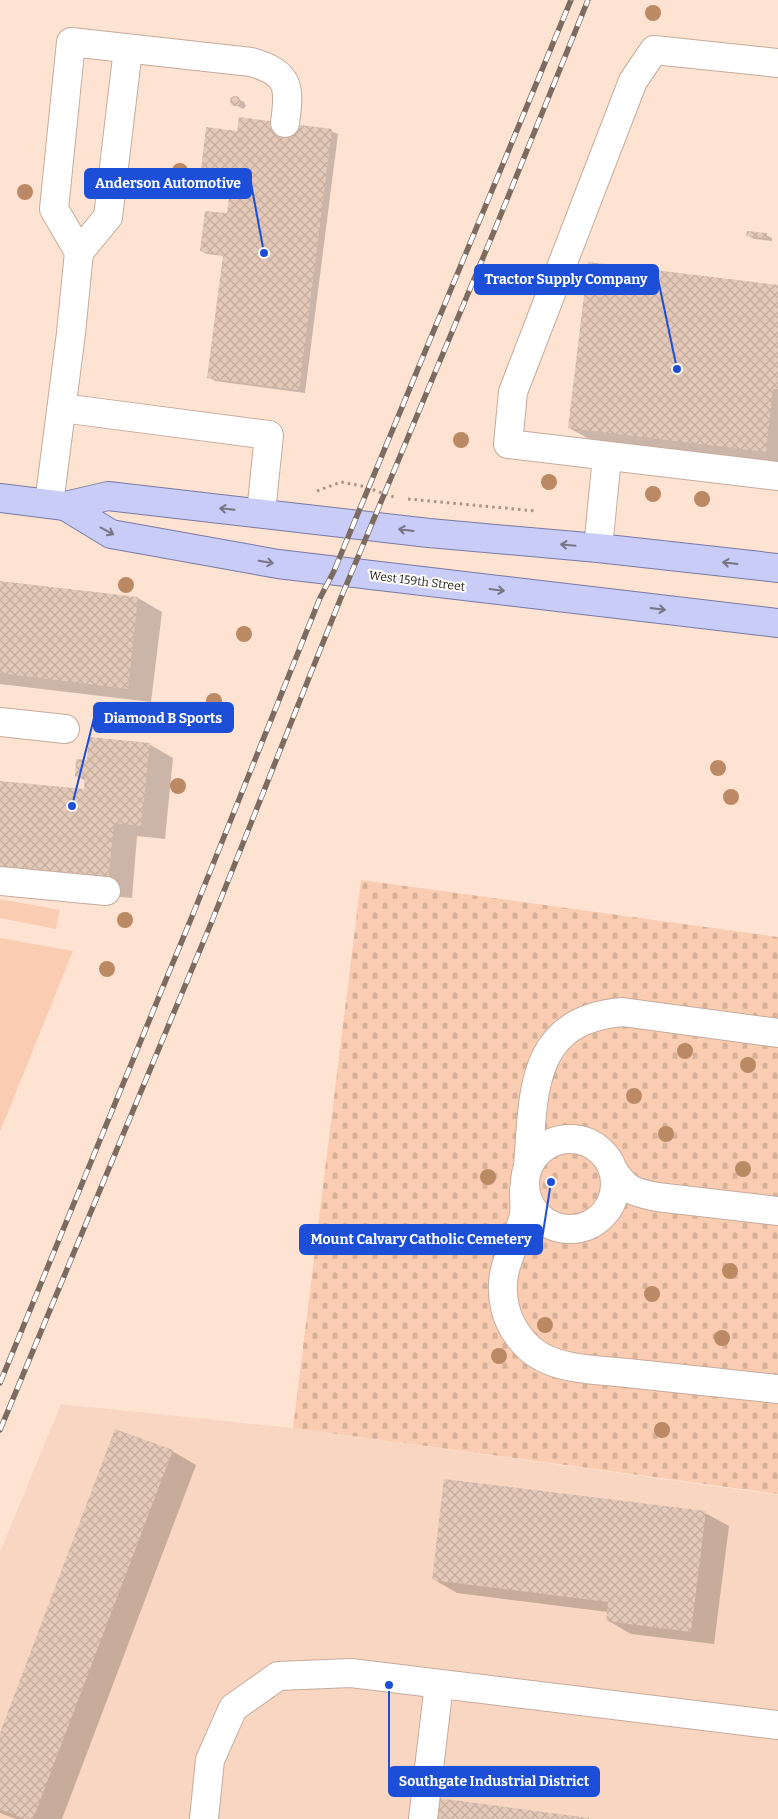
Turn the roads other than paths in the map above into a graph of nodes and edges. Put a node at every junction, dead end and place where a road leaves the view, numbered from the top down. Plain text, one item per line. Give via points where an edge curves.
1 (128, 49) junction
2 (778, 63) edge
3 (285, 123) dead end
4 (78, 252) junction
5 (62, 408) junction
6 (607, 457) junction
7 (778, 476) edge
8 (0, 498) edge
9 (57, 505) junction
10 (260, 513) junction
11 (598, 548) junction
12 (778, 568) edge
13 (778, 623) edge
14 (0, 722) edge
15 (65, 730) dead end
16 (0, 881) edge
17 (106, 891) dead end
18 (778, 1033) edge
19 (531, 1128) junction
20 (559, 1140) junction
21 (613, 1170) junction
22 (526, 1178) junction
23 (657, 1197) junction
24 (778, 1211) edge
25 (602, 1215) junction
26 (550, 1224) junction
27 (517, 1237) junction
28 (778, 1389) edge
29 (439, 1684) junction
30 (778, 1726) edge
31 (204, 1819) edge
32 (423, 1819) edge

1 - 3 street via 267,66 286,85
1 - 4 street via 108,217
1 - 4 street via 71,42 54,209
2 - 6 street via 654,50 633,81 513,392 508,444
4 - 5 street
5 - 9 street
5 - 10 street via 269,435
6 - 7 street
6 - 11 street
8 - 9 main road, West 159th Street
10 -> 9 main road, West 159th Street via 108,496
9 -> 13 main road, West 159th Street via 112,534 278,564
11 -> 10 main road, West 159th Street
12 -> 11 main road, West 159th Street
14 - 15 street
16 - 17 street
18 - 19 street via 622,1012 574,1024 561,1035 538,1075
19 - 20 street via 538,1134
19 - 22 street
20 - 21 street via 585,1141 607,1158
20 - 22 street via 542,1147 532,1158
21 - 23 street via 623,1185
21 - 25 street via 613,1198
22 - 26 street via 529,1204 538,1217
22 - 27 street via 524,1214
23 - 24 street
23 - 25 street via 624,1203
25 - 26 street via 582,1227 567,1229
26 - 27 street via 536,1224
27 - 28 street via 504,1272 505,1308 521,1340 532,1352 581,1368
29 - 30 street
29 - 31 street via 351,1674 278,1676 233,1708 210,1760
29 - 32 street

